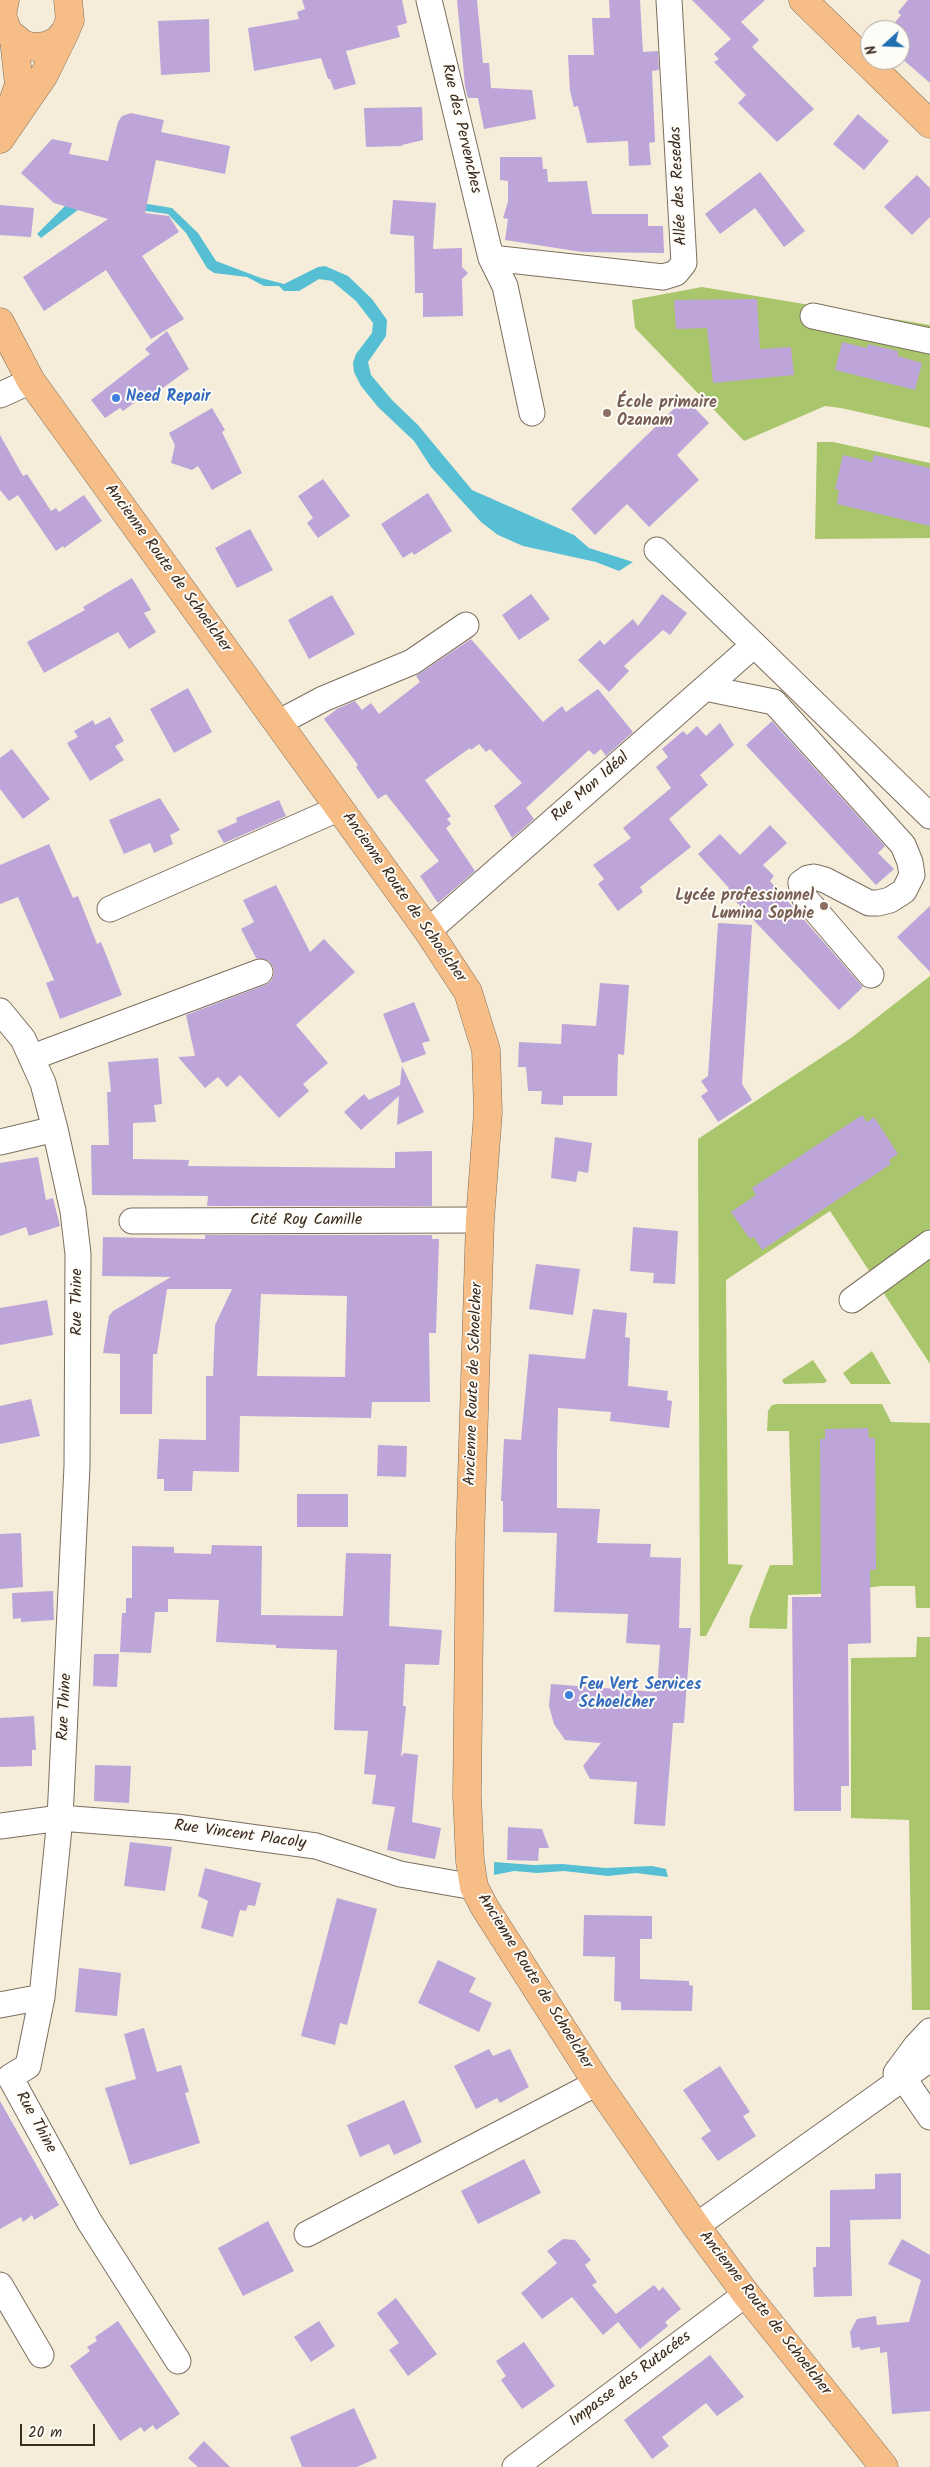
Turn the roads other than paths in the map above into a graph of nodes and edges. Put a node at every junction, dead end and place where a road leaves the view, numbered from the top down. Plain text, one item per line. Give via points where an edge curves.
1 (5, 0) edge
2 (88, 0) edge
3 (429, 0) edge
4 (669, 0) edge
5 (803, 0) edge
6 (68, 17) edge
7 (7, 34) edge
8 (930, 124) edge
9 (0, 138) edge
10 (491, 258) junction
11 (813, 316) dead end
12 (0, 322) edge
13 (930, 341) edge
14 (31, 380) junction
15 (0, 395) edge
16 (532, 413) dead end
17 (657, 550) dead end
18 (466, 625) dead end
19 (754, 645) junction
20 (705, 688) junction
21 (278, 723) junction
22 (340, 808) junction
23 (930, 816) edge
24 (110, 909) dead end
25 (428, 931) junction
26 (260, 972) dead end
27 (871, 975) dead end
28 (0, 1011) edge
29 (33, 1058) junction
30 (55, 1129) junction
31 (0, 1142) edge
32 (480, 1220) junction
33 (132, 1221) dead end
34 (930, 1243) edge
35 (852, 1300) dead end
36 (60, 1818) junction
37 (0, 1826) edge
38 (474, 1887) junction
39 (42, 1996) junction
40 (0, 2006) edge
41 (930, 2031) edge
42 (930, 2059) edge
43 (896, 2078) junction
44 (5, 2079) edge
45 (597, 2084) junction
46 (930, 2117) edge
47 (696, 2226) junction
48 (307, 2234) dead end
49 (0, 2285) edge
50 (746, 2294) junction
51 (41, 2355) dead end
52 (178, 2361) dead end
53 (880, 2466) edge
54 (515, 2467) edge

1 - 7 main road via 2,15
2 - 6 main road
3 - 10 street, Rue des Pervenches
4 - 10 street, Allée des Resedas via 684,263 676,273 663,277
5 - 8 main road
6 - 7 main road via 57,40 46,46 24,45
6 - 9 main road via 44,75
7 - 9 main road via 19,85
10 - 16 street, Rue des Pervenches via 504,286
11 - 13 street
12 - 14 main road, Ancienne Route de Schoelcher
14 - 15 street
14 - 21 main road, Ancienne Route de Schoelcher
17 - 19 street
18 - 21 street via 412,662 323,699
19 - 20 street, Rue Mon Idéal
19 - 23 street
20 - 25 street, Rue Mon Idéal
20 - 27 street via 774,702 903,845 912,875 904,891 890,900 878,904 869,902 825,880 808,878 801,883 804,897
21 - 22 main road, Ancienne Route de Schoelcher
22 - 24 street
22 - 25 main road, Ancienne Route de Schoelcher
25 - 32 main road, Ancienne Route de Schoelcher via 468,992 486,1050 488,1112
26 - 29 street
28 - 29 street, Rue Thine via 23,1039
29 - 30 street, Rue Thine
30 - 31 street
30 - 36 street, Rue Thine via 73,1211 78,1254 77,1466
32 - 33 street, Cité Roy Camille
32 - 38 main road, Ancienne Route de Schoelcher via 470,1541 467,1795
34 - 35 street
36 - 37 street, Rue Vincent Placoly
36 - 38 street, Rue Vincent Placoly via 176,1827 316,1846 400,1874
36 - 39 street, Rue Thine
38 - 45 main road, Ancienne Route de Schoelcher
39 - 40 street
39 - 44 street, Rue Thine via 28,2066
41 - 43 street
42 - 43 street
43 - 46 street
43 - 47 street
44 - 52 street, Rue Thine
45 - 47 main road, Ancienne Route de Schoelcher
45 - 48 street
47 - 50 main road, Ancienne Route de Schoelcher
49 - 51 street
50 - 53 main road, Ancienne Route de Schoelcher
50 - 54 street, Impasse des Rutacées

